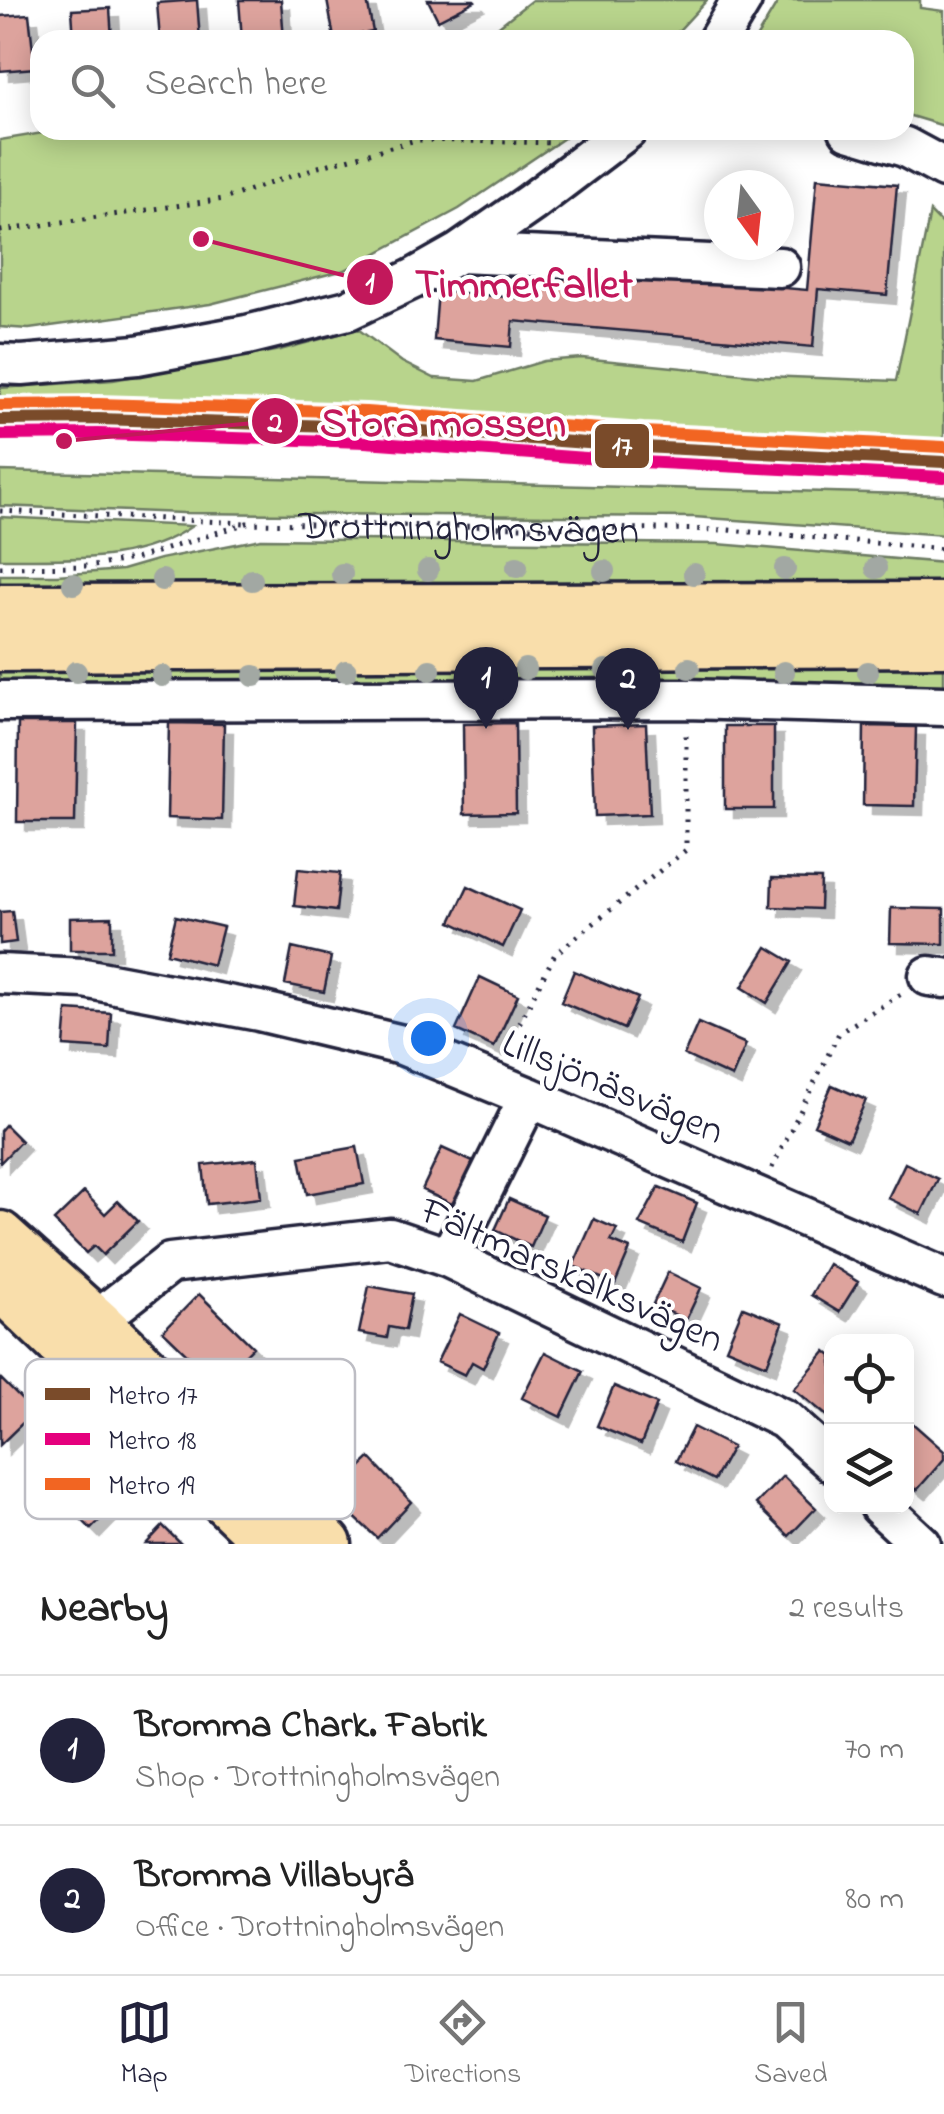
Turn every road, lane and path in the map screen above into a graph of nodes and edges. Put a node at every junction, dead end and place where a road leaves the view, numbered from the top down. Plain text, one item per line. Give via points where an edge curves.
1 (742, 0) edge
2 (724, 30) edge
3 (416, 140) edge
4 (615, 140) edge
5 (882, 140) edge
6 (944, 168) edge
7 (0, 231) edge
8 (459, 253) junction
9 (780, 267) dead end
10 (0, 364) edge
11 (0, 511) edge
12 (247, 523) junction
13 (944, 549) edge
14 (0, 567) edge
15 (944, 606) edge
16 (0, 609) edge
17 (944, 642) edge
18 (0, 647) edge
19 (686, 699) junction
20 (0, 701) edge
21 (944, 706) edge
22 (0, 974) edge
23 (936, 977) edge
24 (490, 1081) junction
25 (530, 1097) junction
26 (757, 1196) junction
27 (0, 1236) edge
28 (449, 1258) junction
29 (944, 1278) edge
30 (0, 1285) edge
31 (96, 1323) junction
32 (77, 1359) edge
33 (134, 1359) edge
34 (824, 1455) edge
35 (889, 1514) edge
36 (245, 1519) edge
37 (301, 1519) edge
38 (271, 1544) edge
39 (327, 1544) edge
40 (921, 1544) edge

1 - 2 street
3 - 7 path via 224,199
4 - 8 street
5 - 6 street
8 - 9 street
8 - 10 street via 348,310 137,355
11 - 12 path
12 - 13 path, Drottningholmsvägen via 728,530
12 - 14 path, Drottningholmsvägen via 94,566
15 - 16 main road, Drottningholmsvägen
17 - 18 main road
19 - 20 street
19 - 21 street
19 - 24 path via 686,850 555,954
22 - 24 street, Lillsjönäsvägen via 84,978 259,1012 402,1045
23 - 26 path via 839,1033
24 - 25 street, Lillsjönäsvägen
25 - 26 street, Lillsjönäsvägen
25 - 28 street
26 - 29 street, Lillsjönäsvägen
27 - 31 main road
28 - 31 street, Fältmarskalksvägen via 390,1238 170,1263
28 - 34 street, Fältmarskalksvägen via 784,1419
30 - 32 main road
31 - 33 main road
35 - 40 street
36 - 38 main road
37 - 39 main road

